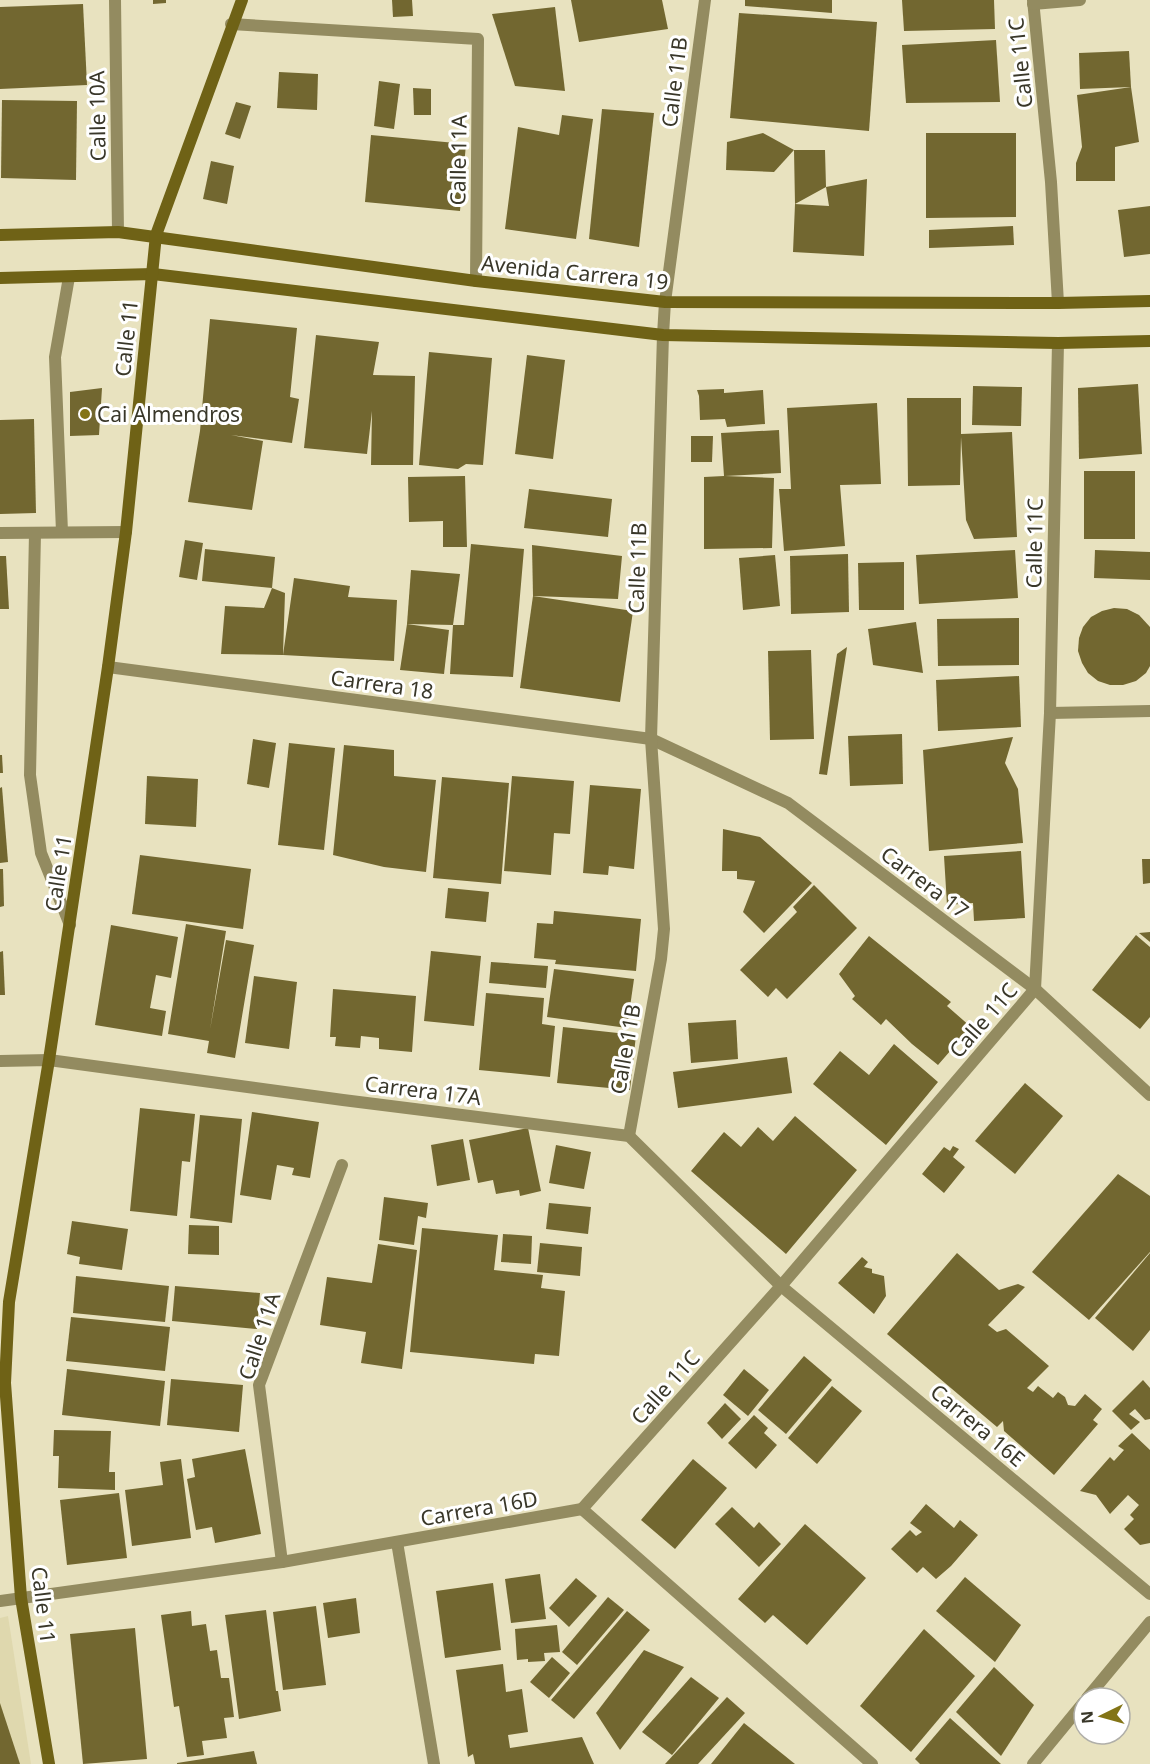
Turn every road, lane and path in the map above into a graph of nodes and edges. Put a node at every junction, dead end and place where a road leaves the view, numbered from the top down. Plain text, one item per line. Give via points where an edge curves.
1 (115, 0) edge
2 (242, 0) edge
3 (705, 0) edge
4 (1080, 0) edge
5 (1033, 2) edge
6 (231, 24) junction
7 (118, 232) junction
8 (0, 235) edge
9 (156, 236) junction
10 (153, 274) junction
11 (69, 277) junction
12 (0, 278) edge
13 (476, 281) junction
14 (1150, 300) edge
15 (665, 302) junction
16 (1058, 303) junction
17 (663, 335) junction
18 (1150, 341) edge
19 (1058, 343) junction
20 (35, 532) junction
21 (62, 532) junction
22 (126, 532) junction
23 (0, 533) edge
24 (108, 667) junction
25 (1150, 711) edge
26 (1050, 713) junction
27 (651, 739) junction
28 (70, 925) junction
29 (1035, 989) junction
30 (49, 1060) junction
31 (0, 1061) edge
32 (1150, 1095) edge
33 (629, 1136) junction
34 (342, 1165) dead end
35 (781, 1286) junction
36 (4, 1302) edge
37 (582, 1509) junction
38 (397, 1542) junction
39 (282, 1562) junction
40 (1150, 1594) edge
41 (21, 1598) junction
42 (0, 1601) edge
43 (1150, 1622) edge
44 (1097, 1686) edge
45 (1072, 1717) edge
46 (49, 1764) edge
47 (434, 1764) edge
48 (872, 1764) edge
49 (1033, 1764) edge

1 - 7 street, Calle 10A
2 - 6 main road, Calle 11
3 - 15 street, Calle 11B
4 - 5 street
5 - 16 street, Calle 11C via 1051,182
6 - 9 main road, Calle 11
6 - 13 street, Calle 11A via 478,39
7 - 8 main road, Avenida Carrera 19
7 - 9 main road, Avenida Carrera 19
9 - 10 main road, Calle 11
9 - 13 main road, Avenida Carrera 19
10 - 11 main road
10 - 17 main road
10 - 22 main road, Calle 11
11 - 12 main road
11 - 21 street via 55,357
13 - 15 main road, Avenida Carrera 19
14 - 16 main road, Avenida Carrera 19
15 - 16 main road, Avenida Carrera 19
15 - 17 street, Calle 11B
17 - 19 main road
17 - 27 street, Calle 11B
18 - 19 main road
19 - 26 street, Calle 11C
20 - 21 street
20 - 23 street
20 - 28 street via 30,776 40,853
21 - 22 street
22 - 24 main road, Calle 11
24 - 27 street, Carrera 18
24 - 28 main road, Calle 11
25 - 26 street
26 - 29 street, Calle 11C
27 - 29 street, Carrera 17 via 788,803
27 - 33 street, Calle 11B via 664,929
28 - 30 main road, Calle 11
29 - 32 street, Carrera 17
29 - 35 street, Calle 11C
30 - 31 street, Carrera 17A
30 - 33 street, Carrera 17A
30 - 36 main road, Calle 11
33 - 35 street
34 - 39 street, Calle 11A via 259,1385
35 - 37 street, Calle 11C
35 - 40 street, Carrera 16E
36 - 41 main road, Calle 11 via 5,1383
37 - 38 street, Carrera 16D
37 - 48 street
38 - 39 street, Carrera 16D
38 - 47 street
39 - 41 street, Carrera 16D
41 - 42 street, Carrera 16D
41 - 46 main road, Calle 11
43 - 44 street
45 - 49 street

